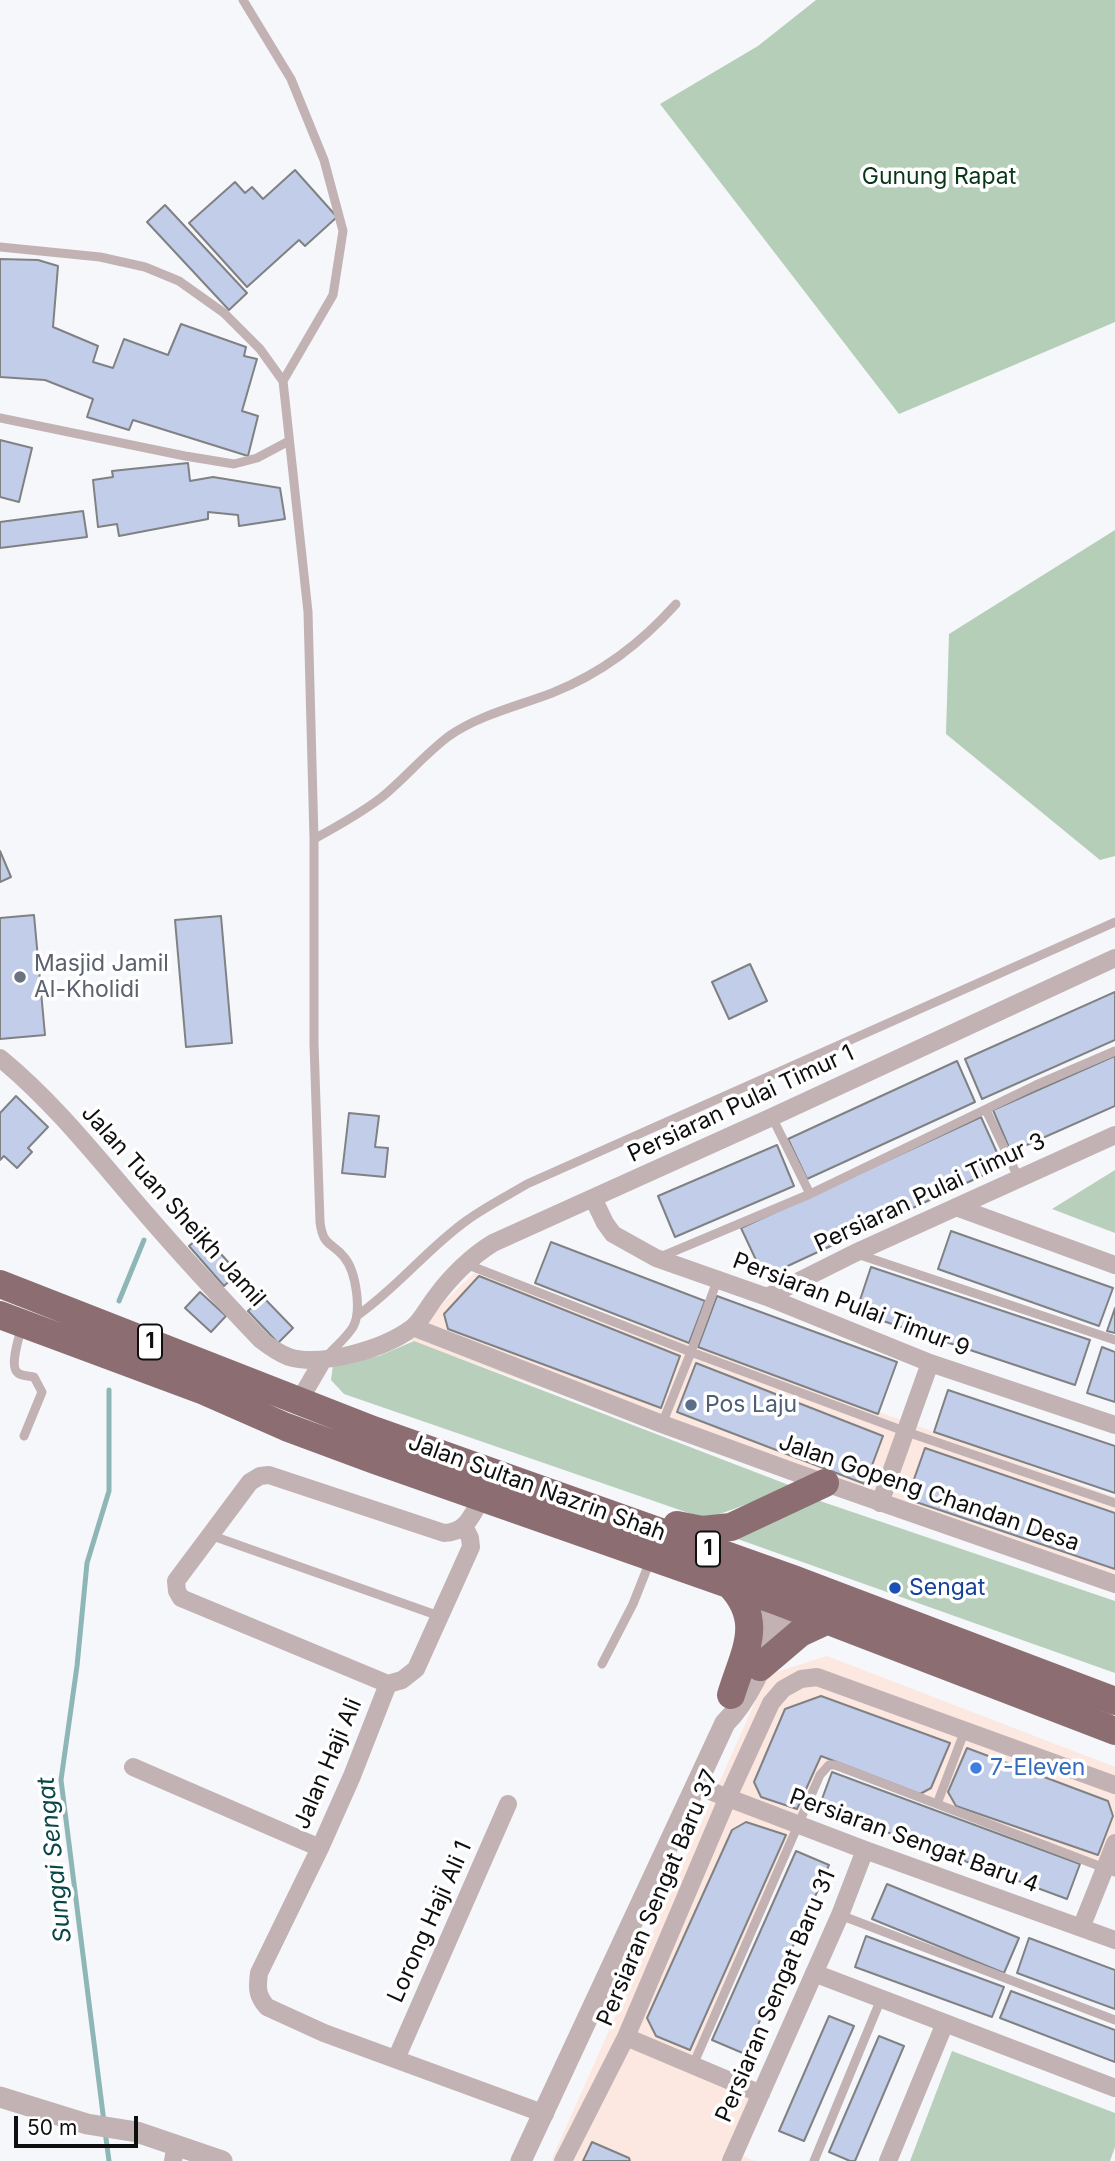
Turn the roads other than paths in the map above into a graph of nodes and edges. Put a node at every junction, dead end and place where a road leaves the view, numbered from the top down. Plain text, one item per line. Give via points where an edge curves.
1 (243, 0) edge
2 (0, 247) edge
3 (283, 381) junction
4 (0, 418) edge
5 (289, 441) junction
6 (676, 604) dead end
7 (314, 839) junction
8 (1115, 922) edge
9 (1115, 958) edge
10 (1115, 1051) edge
11 (0, 1058) edge
12 (986, 1110) junction
13 (772, 1117) junction
14 (1115, 1135) edge
15 (1019, 1179) junction
16 (810, 1194) junction
17 (593, 1198) junction
18 (956, 1207) junction
19 (855, 1253) junction
20 (656, 1258) junction
21 (464, 1263) junction
22 (1115, 1265) edge
23 (717, 1280) junction
24 (0, 1284) edge
25 (767, 1297) junction
26 (358, 1315) junction
27 (11, 1320) edge
28 (413, 1327) junction
29 (1115, 1340) edge
30 (691, 1352) junction
31 (323, 1360) junction
32 (930, 1363) junction
33 (204, 1391) junction
34 (299, 1401) junction
35 (662, 1424) junction
36 (1115, 1425) edge
37 (904, 1431) junction
38 (24, 1436) dead end
39 (374, 1460) junction
40 (825, 1483) junction
41 (482, 1499) junction
42 (880, 1503) junction
43 (1115, 1503) edge
44 (622, 1518) junction
45 (464, 1527) junction
46 (210, 1535) junction
47 (651, 1557) junction
48 (1115, 1584) edge
49 (730, 1585) junction
50 (782, 1600) junction
51 (439, 1616) junction
52 (826, 1621) junction
53 (1004, 1660) junction
54 (602, 1664) dead end
55 (760, 1667) junction
56 (388, 1684) junction
57 (731, 1695) junction
58 (1115, 1701) edge
59 (725, 1723) junction
60 (965, 1731) junction
61 (1115, 1731) edge
62 (134, 1767) dead end
63 (1115, 1785) edge
64 (697, 1786) junction
65 (728, 1797) junction
66 (508, 1804) dead end
67 (937, 1804) junction
68 (798, 1825) junction
69 (1115, 1843) edge
70 (320, 1848) junction
71 (865, 1850) junction
72 (1110, 1870) edge
73 (840, 1915) junction
74 (1082, 1928) junction
75 (1115, 1940) edge
76 (814, 1973) junction
77 (881, 1998) junction
78 (1115, 2020) edge
79 (945, 2023) junction
80 (626, 2037) junction
81 (396, 2059) junction
82 (693, 2065) junction
83 (1115, 2088) edge
84 (761, 2094) junction
85 (0, 2098) edge
86 (545, 2115) junction
87 (174, 2152) edge
88 (736, 2160) edge
89 (222, 2161) edge
90 (521, 2161) edge
91 (563, 2161) edge
92 (814, 2161) edge
93 (888, 2161) edge

1 - 3 lane via 291,79 324,160 343,231 333,295
2 - 3 lane via 100,257 145,267 178,281 224,313 260,349
3 - 5 lane
4 - 5 lane via 234,464
5 - 7 lane via 308,612
6 - 7 lane via 623,655 591,676 449,736 383,796
7 - 26 lane via 314,1044 321,1234 351,1270
8 - 26 lane via 527,1184 466,1221 382,1299
9 - 13 street, Persiaran Pulai Timur 1
10 - 12 lane
11 - 31 street, Jalan Tuan Sheikh Jamil via 83,1140 261,1340 288,1356
12 - 15 lane
12 - 16 lane
13 - 16 lane
13 - 17 street, Persiaran Pulai Timur 1
14 - 15 street, Persiaran Pulai Timur 3
15 - 18 street, Persiaran Pulai Timur 3
16 - 20 lane
17 - 20 street, Persiaran Pulai Timur 9 via 614,1234
17 - 21 street, Persiaran Pulai Timur 1 via 493,1243
18 - 19 street, Persiaran Pulai Timur 3
18 - 22 street
19 - 25 street, Persiaran Pulai Timur 3
19 - 29 lane
20 - 23 street, Persiaran Pulai Timur 9
21 - 28 street, Persiaran Pulai Timur 1
21 - 30 lane
23 - 25 street, Persiaran Pulai Timur 9
23 - 30 lane
24 - 34 highway, Jalan Sultan Nazrin Shah / 1
25 - 32 street, Persiaran Pulai Timur 9
26 - 31 lane via 353,1328
27 - 33 highway, Jalan Sultan Nazrin Shah / 1
27 - 38 lane via 15,1369 34,1377 42,1392
28 - 31 street via 377,1345
28 - 35 street, Jalan Gopeng Chandan Desa
30 - 35 lane
30 - 37 lane
31 - 34 street
32 - 36 street, Persiaran Pulai Timur 9
32 - 37 street
33 - 34 highway via 224,1390 256,1402
33 - 39 highway, Jalan Sultan Nazrin Shah / 1
34 - 39 highway via 311,1426 363,1448
34 - 44 highway, Jalan Sultan Nazrin Shah / 1
35 - 40 street, Jalan Gopeng Chandan Desa
37 - 42 street
37 - 43 lane
39 - 41 highway, Jalan Sultan Nazrin Shah / 1
40 - 42 street, Jalan Gopeng Chandan Desa
40 - 44 highway via 747,1521 717,1530
41 - 45 street
41 - 47 highway, Jalan Sultan Nazrin Shah / 1
42 - 48 street, Jalan Gopeng Chandan Desa
44 - 50 highway via 665,1545 760,1580
44 - 53 highway, Jalan Sultan Nazrin Shah / 1
45 - 46 street, Jalan Haji Ali via 456,1533 443,1533 269,1475 250,1482
45 - 51 street via 471,1547
46 - 51 lane
46 - 56 street, Jalan Haji Ali via 176,1581 181,1598
47 - 49 highway, Jalan Sultan Nazrin Shah / 1
47 - 54 lane
49 - 50 highway, Jalan Sultan Nazrin Shah / 1
49 - 57 highway via 742,1598 750,1618
50 - 52 highway, Jalan Sultan Nazrin Shah / 1
50 - 53 highway via 813,1600 948,1647
50 - 55 street
50 - 57 street
51 - 56 street via 416,1669
52 - 55 highway via 800,1633
52 - 61 highway, Jalan Sultan Nazrin Shah / 1
53 - 58 highway, Jalan Sultan Nazrin Shah / 1
55 - 59 street
56 - 70 street, Jalan Haji Ali
57 - 59 street via 724,1708
59 - 64 street
60 - 63 street
60 - 65 street, Persiaran Sengat Baru 37 via 817,1677 801,1679 771,1703
60 - 67 lane
62 - 70 street
64 - 65 street, Persiaran Sengat Baru 4
64 - 86 street
65 - 68 street, Persiaran Sengat Baru 4
65 - 80 street, Persiaran Sengat Baru 37
66 - 81 street, Lorong Haji Ali 1
67 - 68 lane via 829,1765
67 - 72 lane
68 - 71 street, Persiaran Sengat Baru 4
68 - 82 lane
69 - 72 street
70 - 81 street, Jalan Haji Ali via 259,1973 260,2000 324,2033
71 - 73 street, Persiaran Sengat Baru 31
71 - 74 street, Persiaran Sengat Baru 4
72 - 74 street
73 - 76 street, Persiaran Sengat Baru 31
73 - 78 lane
74 - 75 street, Persiaran Sengat Baru 4
76 - 77 street
76 - 84 street, Persiaran Sengat Baru 31
77 - 79 street
77 - 92 lane
79 - 83 street
79 - 93 street
80 - 82 street
80 - 91 street, Persiaran Sengat Baru 37
81 - 86 street, Jalan Haji Ali
82 - 84 street
84 - 88 street, Persiaran Sengat Baru 31
85 - 87 street via 87,2124 137,2132
86 - 90 street
87 - 89 street

